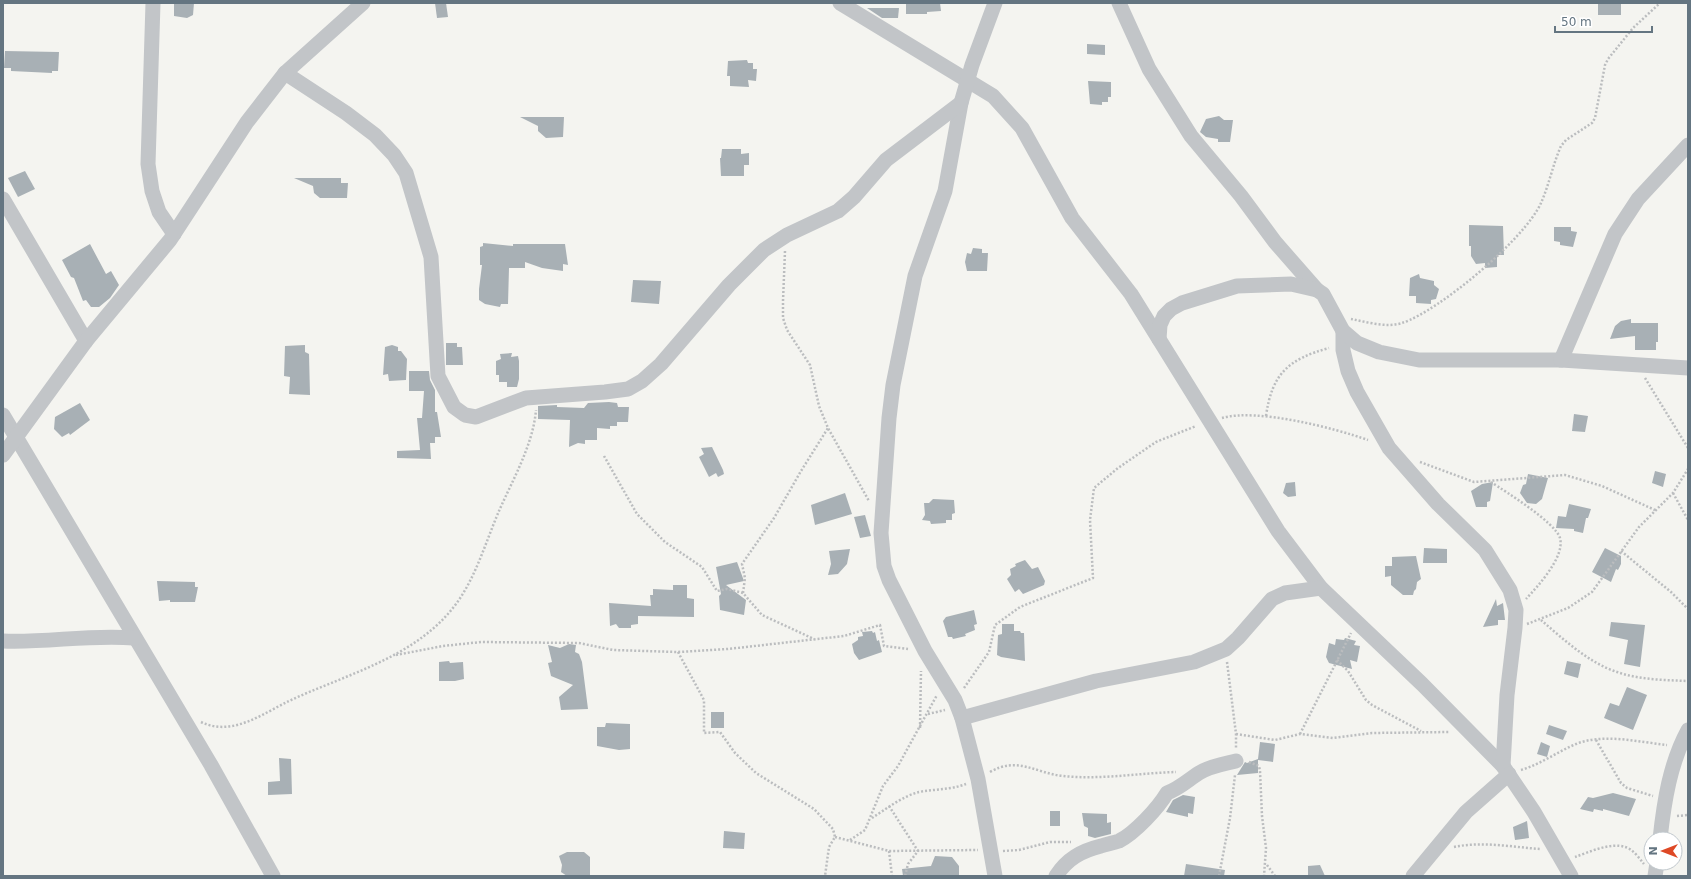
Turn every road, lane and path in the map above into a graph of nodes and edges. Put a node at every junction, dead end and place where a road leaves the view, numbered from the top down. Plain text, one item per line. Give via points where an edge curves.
1 (153, 3) edge
2 (363, 3) edge
3 (840, 3) edge
4 (995, 3) edge
5 (1118, 3) edge
6 (1660, 3) edge
7 (285, 73) junction
8 (968, 80) junction
9 (961, 103) junction
10 (1688, 145) edge
11 (3, 199) edge
12 (174, 234) junction
13 (787, 235) junction
14 (1316, 290) junction
15 (1335, 315) junction
16 (1343, 337) junction
17 (1159, 339) junction
18 (86, 341) junction
19 (1561, 360) junction
20 (1636, 364) junction
21 (1688, 368) edge
22 (537, 398) junction
23 (3, 415) edge
24 (1266, 416) junction
25 (1208, 421) junction
26 (828, 428) junction
27 (16, 437) junction
28 (1389, 448) junction
29 (1688, 448) edge
30 (3, 455) edge
31 (604, 456) dead end
32 (1400, 460) junction
33 (1688, 469) edge
34 (1491, 482) junction
35 (1673, 493) junction
36 (1655, 510) junction
37 (882, 517) junction
38 (1688, 520) edge
39 (1621, 551) junction
40 (1321, 588) junction
41 (743, 593) junction
42 (1688, 609) edge
43 (1516, 610) junction
44 (1540, 620) junction
45 (1357, 623) junction
46 (1515, 628) junction
47 (134, 638) junction
48 (814, 639) junction
49 (3, 640) edge
50 (923, 650) junction
51 (678, 652) junction
52 (396, 655) junction
53 (1337, 660) junction
54 (1688, 681) edge
55 (943, 682) junction
56 (955, 700) junction
57 (962, 718) junction
58 (198, 720) dead end
59 (920, 728) junction
60 (1688, 730) edge
61 (1422, 731) junction
62 (1470, 732) junction
63 (1236, 734) dead end
64 (1300, 734) junction
65 (1596, 740) junction
66 (1680, 746) junction
67 (1236, 762) joint
68 (1506, 770) junction
69 (1201, 772) junction
70 (978, 779) junction
71 (1665, 798) junction
72 (889, 806) junction
73 (872, 818) junction
74 (1661, 831) edge
75 (835, 837) junction
76 (850, 840) junction
77 (1074, 843) dead end
78 (1449, 849) dead end
79 (991, 850) junction
80 (889, 851) junction
81 (918, 851) junction
82 (1560, 855) junction
83 (1643, 860) edge
84 (1266, 864) junction
85 (273, 876) edge
86 (825, 876) edge
87 (892, 876) edge
88 (905, 876) edge
89 (995, 876) edge
90 (1056, 876) edge
91 (1264, 876) edge
92 (1275, 876) edge
93 (1413, 876) edge
94 (1571, 876) edge

1 - 12 street via 148,164 152,191 159,212
2 - 7 street
3 - 8 street
4 - 8 street
5 - 14 street via 1149,69 1191,136
6 - 15 path via 1633,28 1608,59 1592,123 1561,146 1540,204 1526,226 1497,256 1448,298 1402,323 1387,325
7 - 12 street via 247,122
7 - 22 street via 375,135 394,154 406,173 431,257 438,376 454,407 465,415 476,417 526,398
8 - 9 street
8 - 17 street via 993,96 1022,128 1072,218 1131,294
9 - 13 street via 886,160 854,197 838,211
9 - 37 street via 945,191 916,276 893,385
10 - 19 street via 1638,199 1615,234
11 - 18 street
12 - 18 street
13 - 22 street via 764,250 729,285 661,364 642,381 628,389
13 - 26 path via 783,274 783,318 787,330 810,365 819,406
14 - 15 street via 1323,294
14 - 17 street via 1291,284 1262,284 1237,286 1217,292 1171,309 1160,325
15 - 16 street
16 - 19 street via 1379,352 1419,360
16 - 24 path via 1297,359 1286,368 1271,390
16 - 28 street via 1344,361 1357,392
17 - 25 street
18 - 27 street
19 - 20 street
20 - 21 street
20 - 29 path
22 - 52 path via 535,422 526,451 472,576 457,603 446,616 434,628
23 - 27 street
24 - 25 path via 1227,416
24 - 28 path via 1356,436
25 - 40 street via 1278,531
25 - 56 path via 1156,442 1094,488 1090,520 1093,578 1020,607 995,625 989,652
26 - 37 path via 869,501
26 - 41 path via 774,518 742,564 745,578
27 - 30 street
27 - 47 street
28 - 32 street
31 - 41 path via 637,514 652,530 702,567 717,591 727,589
32 - 34 path via 1423,463 1474,482
32 - 43 street via 1438,504 1485,550 1510,590
33 - 35 path
34 - 36 path via 1565,475 1602,486
34 - 43 path via 1540,517 1560,538 1557,558
35 - 36 path
35 - 38 path
36 - 39 path
37 - 50 street via 881,550 884,566
39 - 42 path
39 - 44 path via 1592,592 1568,608
40 - 45 street
40 - 57 street via 1285,593 1272,599 1226,649 1194,662 1096,681
41 - 48 path via 762,615
43 - 46 street
44 - 46 path
44 - 54 path via 1595,661 1617,672 1639,677
45 - 53 path
45 - 62 street
46 - 68 street via 1507,695
47 - 49 street via 97,636 28,642
47 - 85 street via 211,765
48 - 50 path via 844,636 880,625 884,646
48 - 51 path
50 - 55 street
50 - 59 path
51 - 52 path via 613,650 579,643 481,642
51 - 75 path via 704,700 704,733 720,732 735,753 756,773 814,809 833,829
52 - 58 path via 289,701 244,724 226,727
53 - 61 path via 1366,700
53 - 64 path
55 - 56 street
55 - 59 path
56 - 57 street
57 - 70 street
59 - 73 path via 883,786
60 - 66 street
61 - 62 path
61 - 64 path via 1357,734 1346,738
62 - 68 street
63 - 64 path via 1275,740
65 - 66 path
65 - 68 path via 1577,744 1535,766
65 - 71 path via 1621,783 1627,788
66 - 71 street
67 - 69 street via 1220,764
67 - 84 path via 1249,762 1259,766
68 - 82 street
68 - 93 street via 1466,812
69 - 70 path via 1082,777 1063,776 1007,764
69 - 90 street via 1180,788 1167,793 1160,805 1127,836 1084,851 1069,860
70 - 72 path via 950,789 919,792
70 - 79 street
71 - 74 street
72 - 73 path
72 - 81 path
73 - 76 path via 865,830
75 - 76 path
75 - 86 path via 829,847
76 - 80 path
77 - 79 path via 1050,842 1009,851
78 - 82 path via 1470,844
79 - 81 path
79 - 89 street
80 - 81 path
80 - 87 path
81 - 88 path via 908,864
82 - 83 path via 1615,846 1626,847
82 - 94 street
84 - 91 path
84 - 92 path

